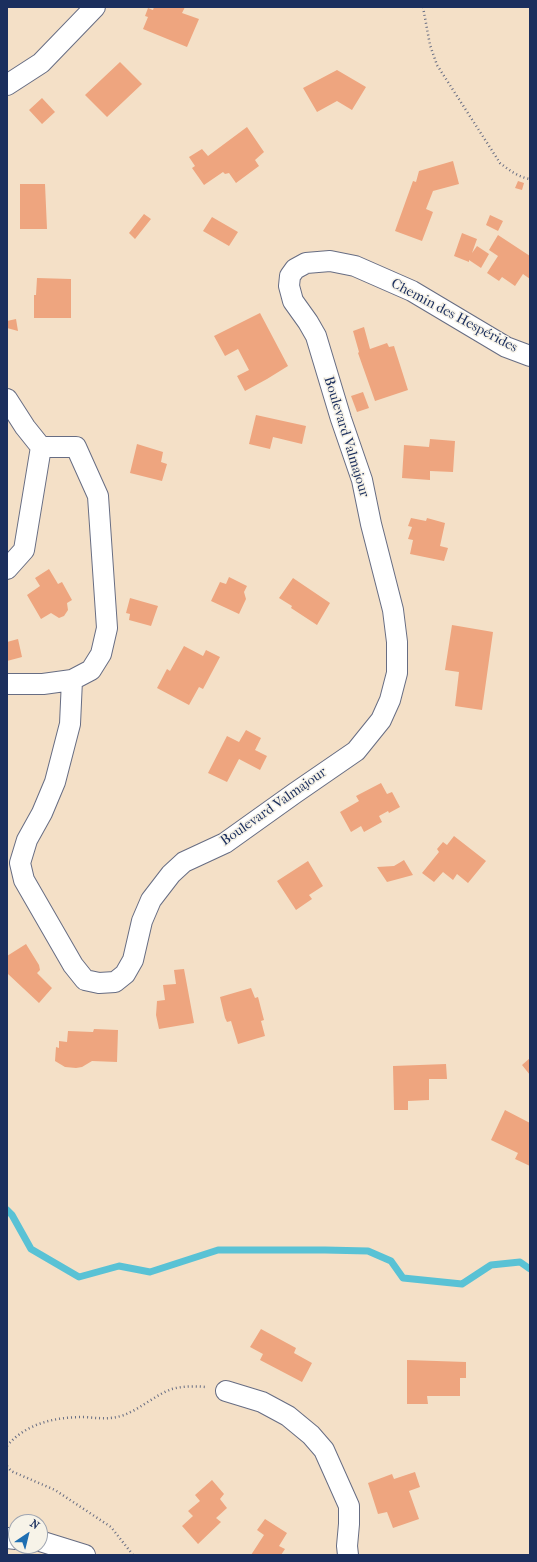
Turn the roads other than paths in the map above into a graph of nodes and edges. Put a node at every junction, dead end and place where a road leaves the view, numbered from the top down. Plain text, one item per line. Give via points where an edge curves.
1 (95, 7) edge
2 (7, 85) edge
3 (290, 276) joint
4 (530, 356) edge
5 (7, 399) edge
6 (41, 447) junction
7 (7, 569) edge
8 (72, 680) junction
9 (7, 684) edge
10 (226, 1391) road end
11 (48, 1543) edge
12 (85, 1555) edge
13 (348, 1555) edge

1 - 2 street via 41,63
3 - 4 street, Chemin des Hespérides via 294,269 306,263 330,261 356,266 412,291 506,347
3 - 8 street, Boulevard Valmajour via 289,286 293,301 316,336 362,480 393,610 397,673 390,700 380,720 356,751 225,843 184,862 171,874 151,900 142,921 133,960 125,974 115,982 99,983 85,980 73,965 24,880 20,863 55,782 70,724
5 - 6 street
6 - 7 street via 24,550
6 - 8 street via 76,447 98,496 107,628 98,660 91,670
8 - 9 street via 43,684
10 - 13 street via 262,1402 288,1416 312,1435 324,1450 349,1506
11 - 12 street

